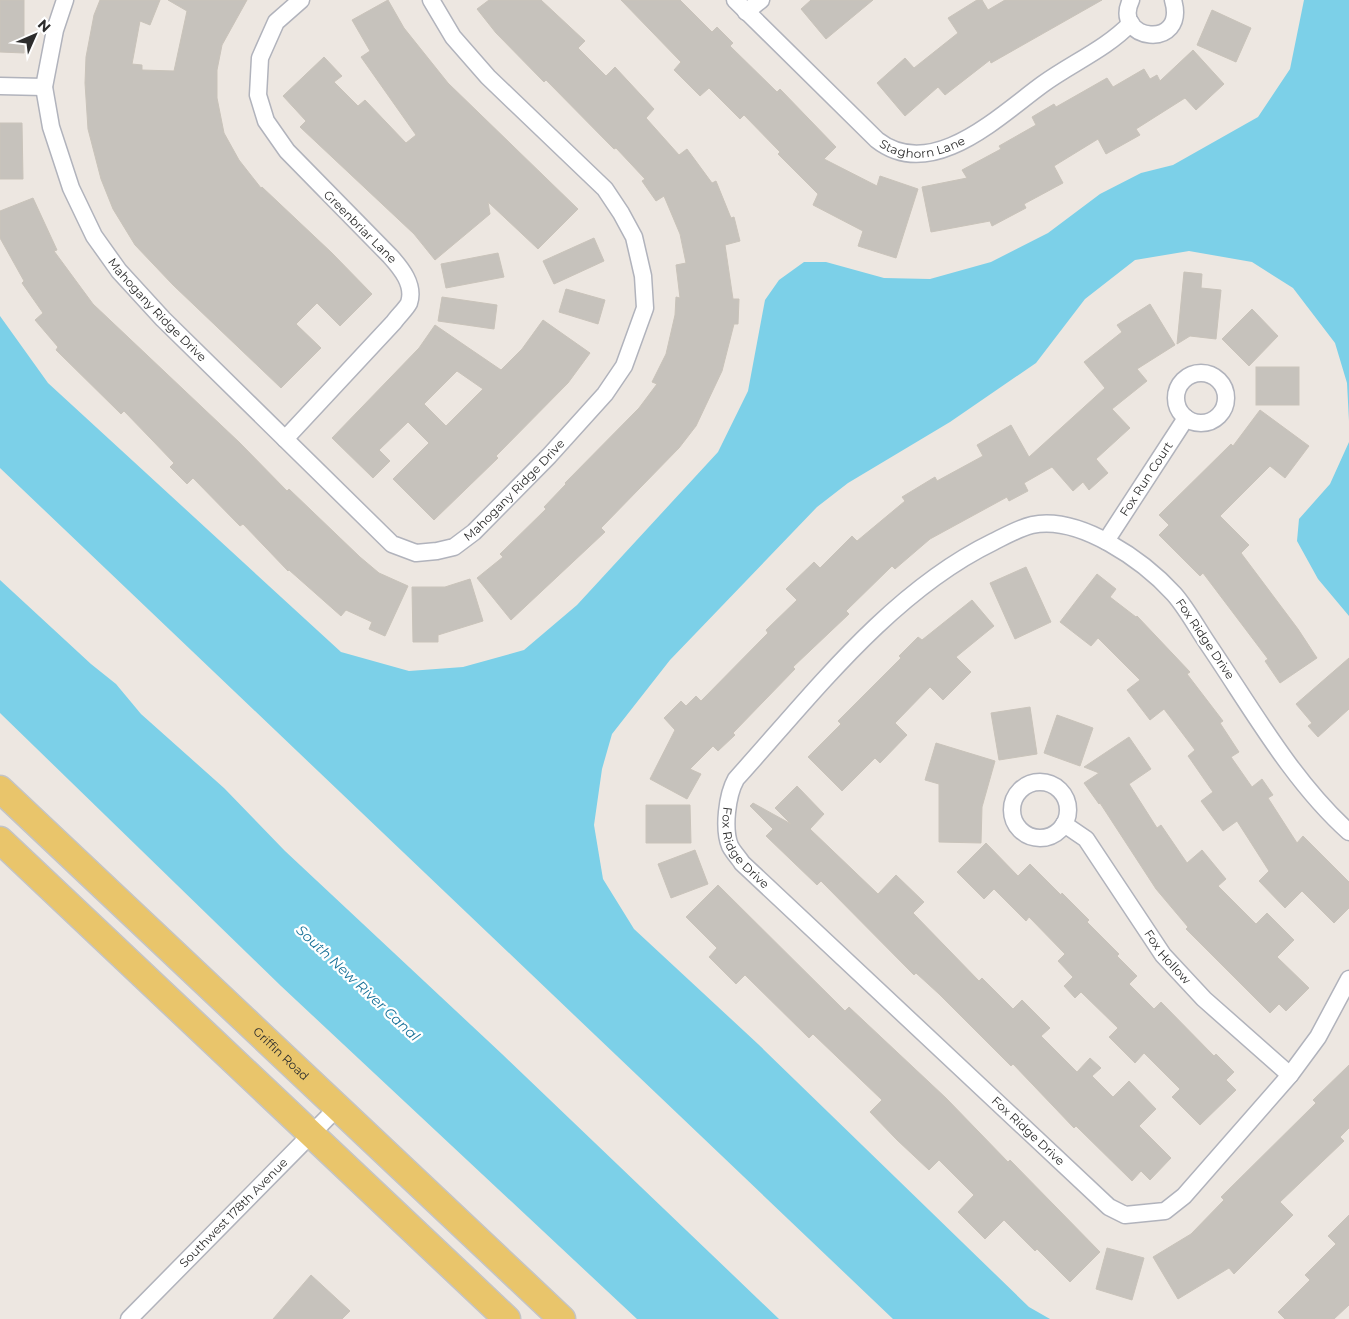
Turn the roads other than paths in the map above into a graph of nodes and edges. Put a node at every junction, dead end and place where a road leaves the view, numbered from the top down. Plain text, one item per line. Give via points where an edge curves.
1 (65, 0) edge
2 (301, 0) edge
3 (430, 0) edge
4 (735, 0) edge
5 (760, 0) edge
6 (1131, 0) edge
7 (1173, 0) edge
8 (746, 12) junction
9 (1130, 23) junction
10 (0, 86) edge
11 (44, 87) junction
12 (1186, 418) dead end
13 (285, 440) junction
14 (1106, 541) junction
15 (0, 790) edge
16 (1064, 824) dead end
17 (1349, 832) edge
18 (0, 840) edge
19 (1349, 979) edge
20 (1290, 1075) junction
21 (338, 1107) junction
22 (312, 1135) junction
23 (139, 1316) edge
24 (507, 1319) edge
25 (562, 1319) edge

1 - 11 street, Mahogany Ridge Drive via 55,30
2 - 13 street, Greenbriar Lane via 276,22 260,58 258,95 266,121 287,151 403,271 410,286 409,302 394,322
3 - 13 street, Mahogany Ridge Drive via 453,37 488,77 604,190 622,213 634,237 643,276 645,308 638,333 624,366 605,394 474,532 454,547 416,553 392,544
4 - 8 street, Staghorn Lane
5 - 8 street
6 - 9 street via 1127,14
7 - 9 street via 1174,18 1163,33 1145,35
8 - 9 street, Staghorn Lane via 889,150 920,153 943,150 977,134 1044,84 1117,37
10 - 11 street
11 - 13 street, Mahogany Ridge Drive via 51,127 68,179 94,236 119,271 163,319
12 - 14 street, Fox Run Court
14 - 17 street, Fox Ridge Drive via 1132,557 1174,595 1311,794
14 - 20 street, Fox Ridge Drive via 1063,525 1032,525 962,556 916,593 865,636 736,779 729,791 730,846 742,863 1109,1207 1125,1215 1164,1211 1184,1196
15 - 21 main road, Griffin Road
16 - 20 street, Fox Hollow via 1086,839 1163,955 1204,999
18 - 22 main road
19 - 20 street, Fox Ridge Drive via 1318,1037
21 - 22 street, Southwest 178th Avenue
21 - 25 main road, Griffin Road
22 - 23 street, Southwest 178th Avenue
22 - 24 main road

